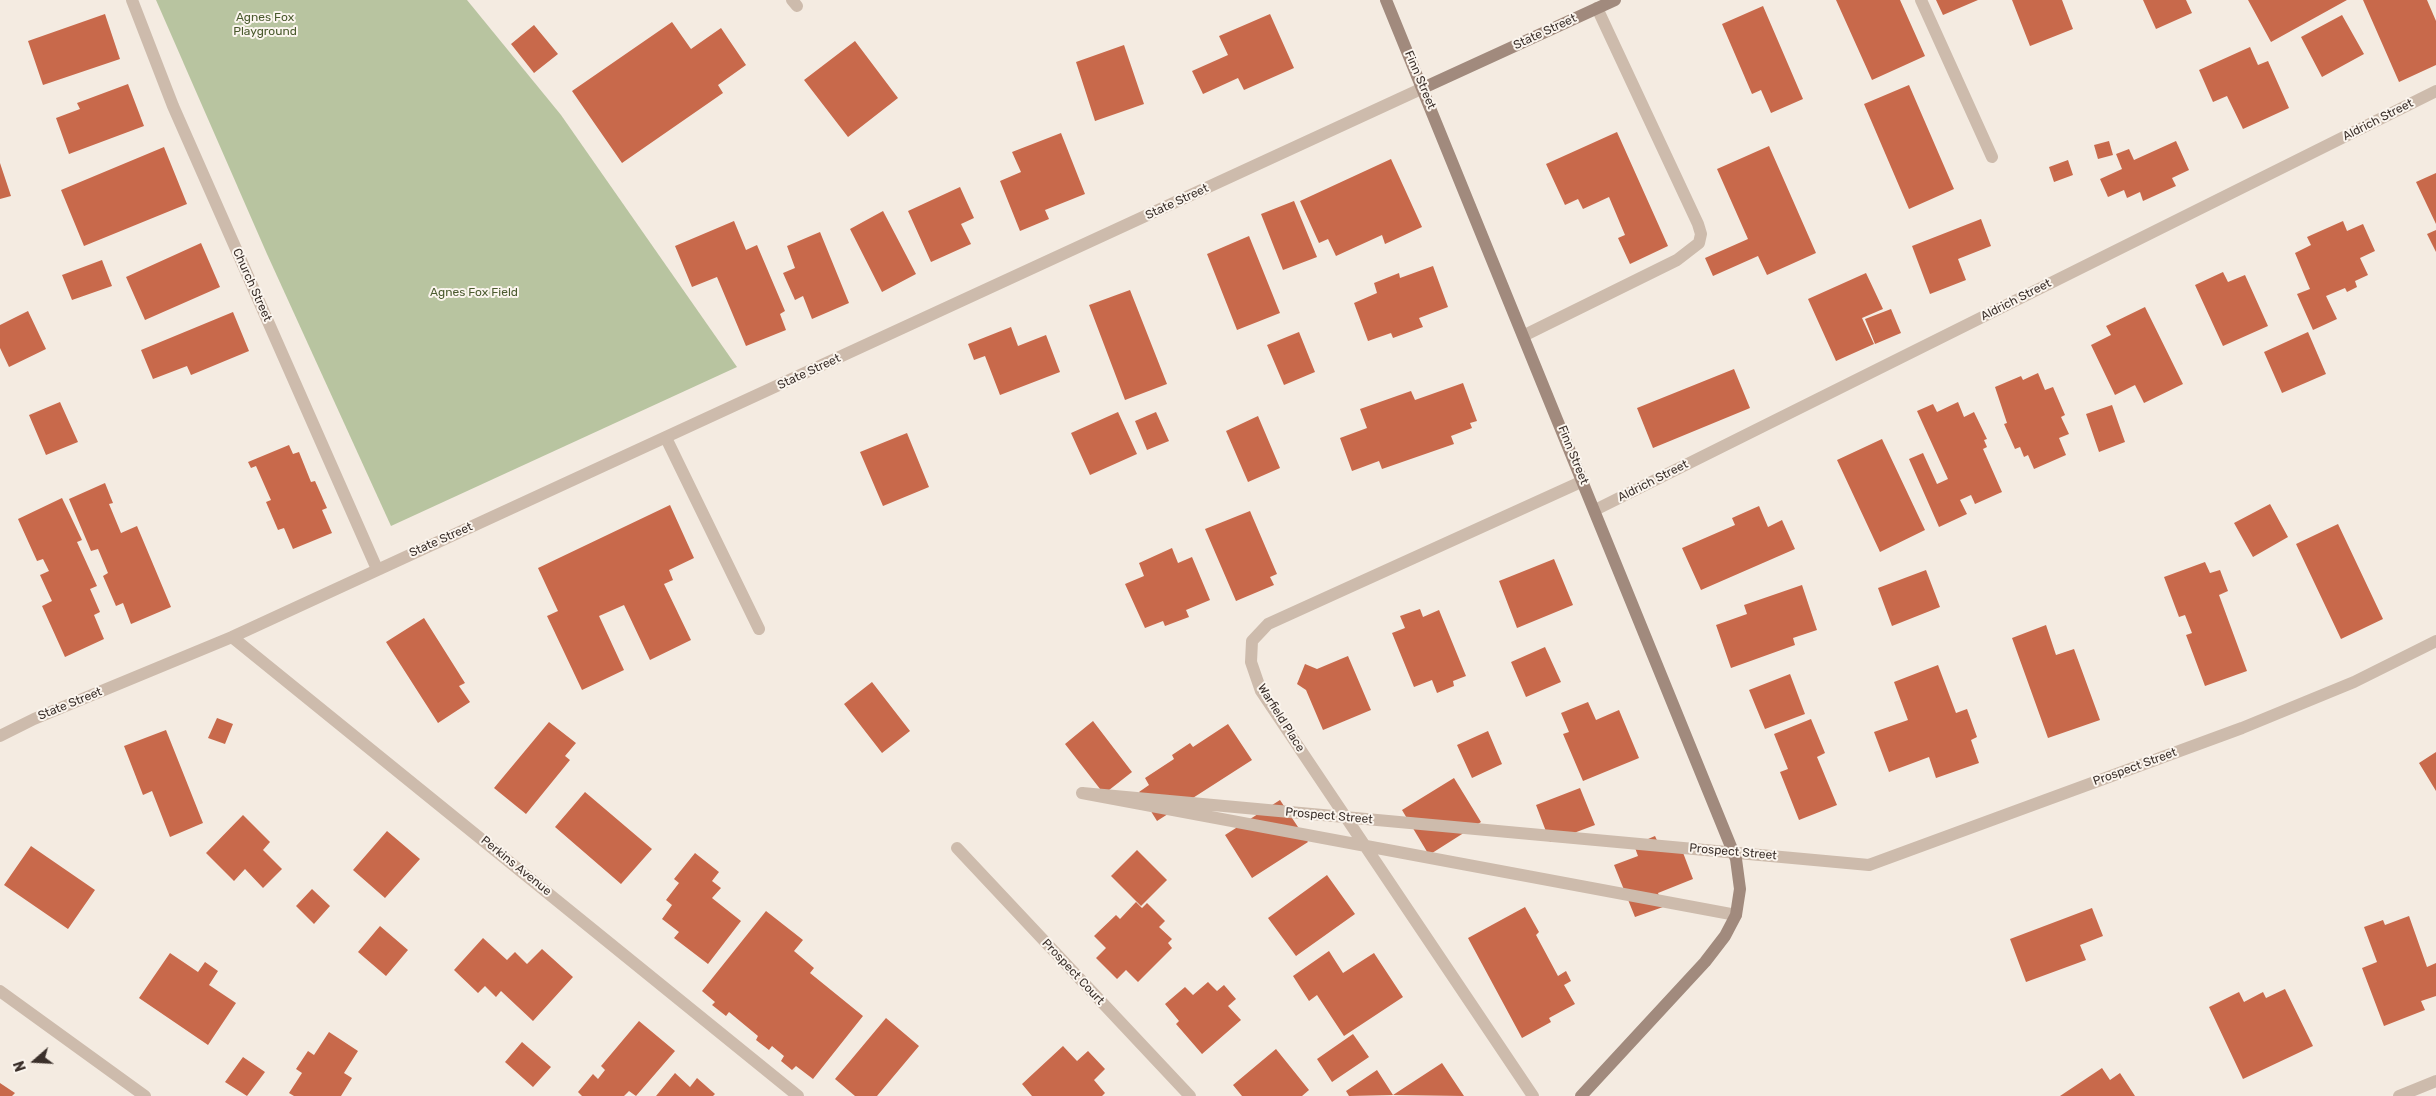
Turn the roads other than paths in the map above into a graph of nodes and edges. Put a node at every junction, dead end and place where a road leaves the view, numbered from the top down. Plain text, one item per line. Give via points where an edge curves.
1 (132, 0) edge
2 (1386, 0) edge
3 (1615, 0) edge
4 (1920, 0) edge
5 (1597, 8) junction
6 (1423, 88) junction
7 (2436, 91) edge
8 (1992, 157) dead end
9 (1524, 335) junction
10 (666, 438) junction
11 (1583, 481) junction
12 (1595, 510) junction
13 (377, 569) junction
14 (759, 629) dead end
15 (232, 637) junction
16 (2436, 641) edge
17 (0, 736) edge
18 (957, 848) dead end
19 (1736, 915) junction
20 (0, 990) edge
21 (2436, 1081) edge
22 (144, 1096) edge
23 (798, 1096) edge
24 (1190, 1096) edge
25 (1533, 1096) edge
26 (1581, 1096) edge
27 (2400, 1096) edge

1 - 13 street, Church Street via 173,106
2 - 6 main road, Finn Street
3 - 5 main road, State Street
4 - 8 street
5 - 6 main road, State Street
5 - 9 street via 1698,224 1699,243 1676,260
6 - 9 main road, Finn Street
6 - 10 street, State Street
7 - 12 street, Aldrich Street
9 - 11 main road, Finn Street
10 - 13 street, State Street
10 - 14 street
11 - 12 main road, Finn Street
11 - 25 street, Warfield Place via 1268,624 1252,640 1251,662 1262,691
12 - 19 main road, Finn Street via 1736,859 1740,889
13 - 15 street, State Street
15 - 17 street, State Street
15 - 23 street, Perkins Avenue
16 - 19 street, Prospect Street via 2354,682 2242,728 1869,865 1082,793
18 - 24 street, Prospect Court
19 - 26 main road via 1705,962
20 - 22 street
21 - 27 street

